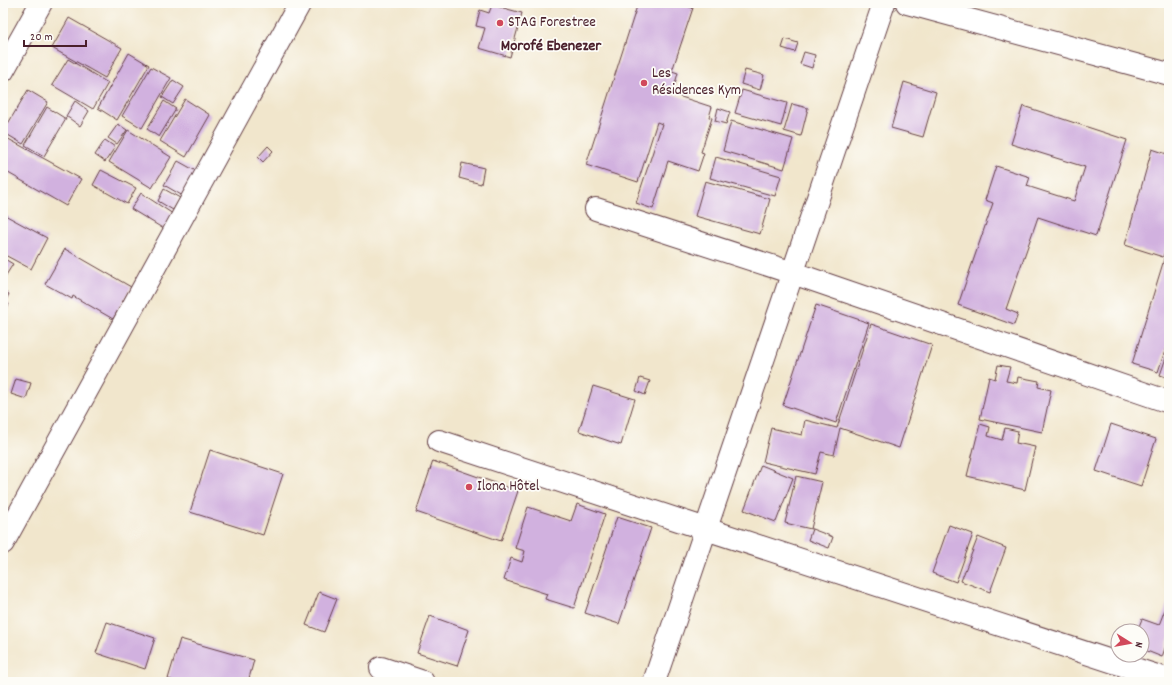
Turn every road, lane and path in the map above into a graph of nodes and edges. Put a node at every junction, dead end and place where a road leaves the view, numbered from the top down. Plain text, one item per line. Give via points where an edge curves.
1 (41, 3) edge
2 (300, 3) edge
3 (884, 3) edge
4 (907, 3) edge
5 (3, 71) edge
6 (1169, 74) edge
7 (596, 209) dead end
8 (793, 273) junction
9 (1169, 402) edge
10 (439, 441) dead end
11 (706, 529) junction
12 (3, 542) edge
13 (382, 668) dead end
14 (1169, 680) edge
15 (423, 682) edge
16 (654, 682) edge

1 - 5 street
2 - 12 street
3 - 8 street
4 - 6 street
7 - 8 street
8 - 9 street
8 - 11 street
10 - 11 street
11 - 14 street
11 - 16 street
13 - 15 street

